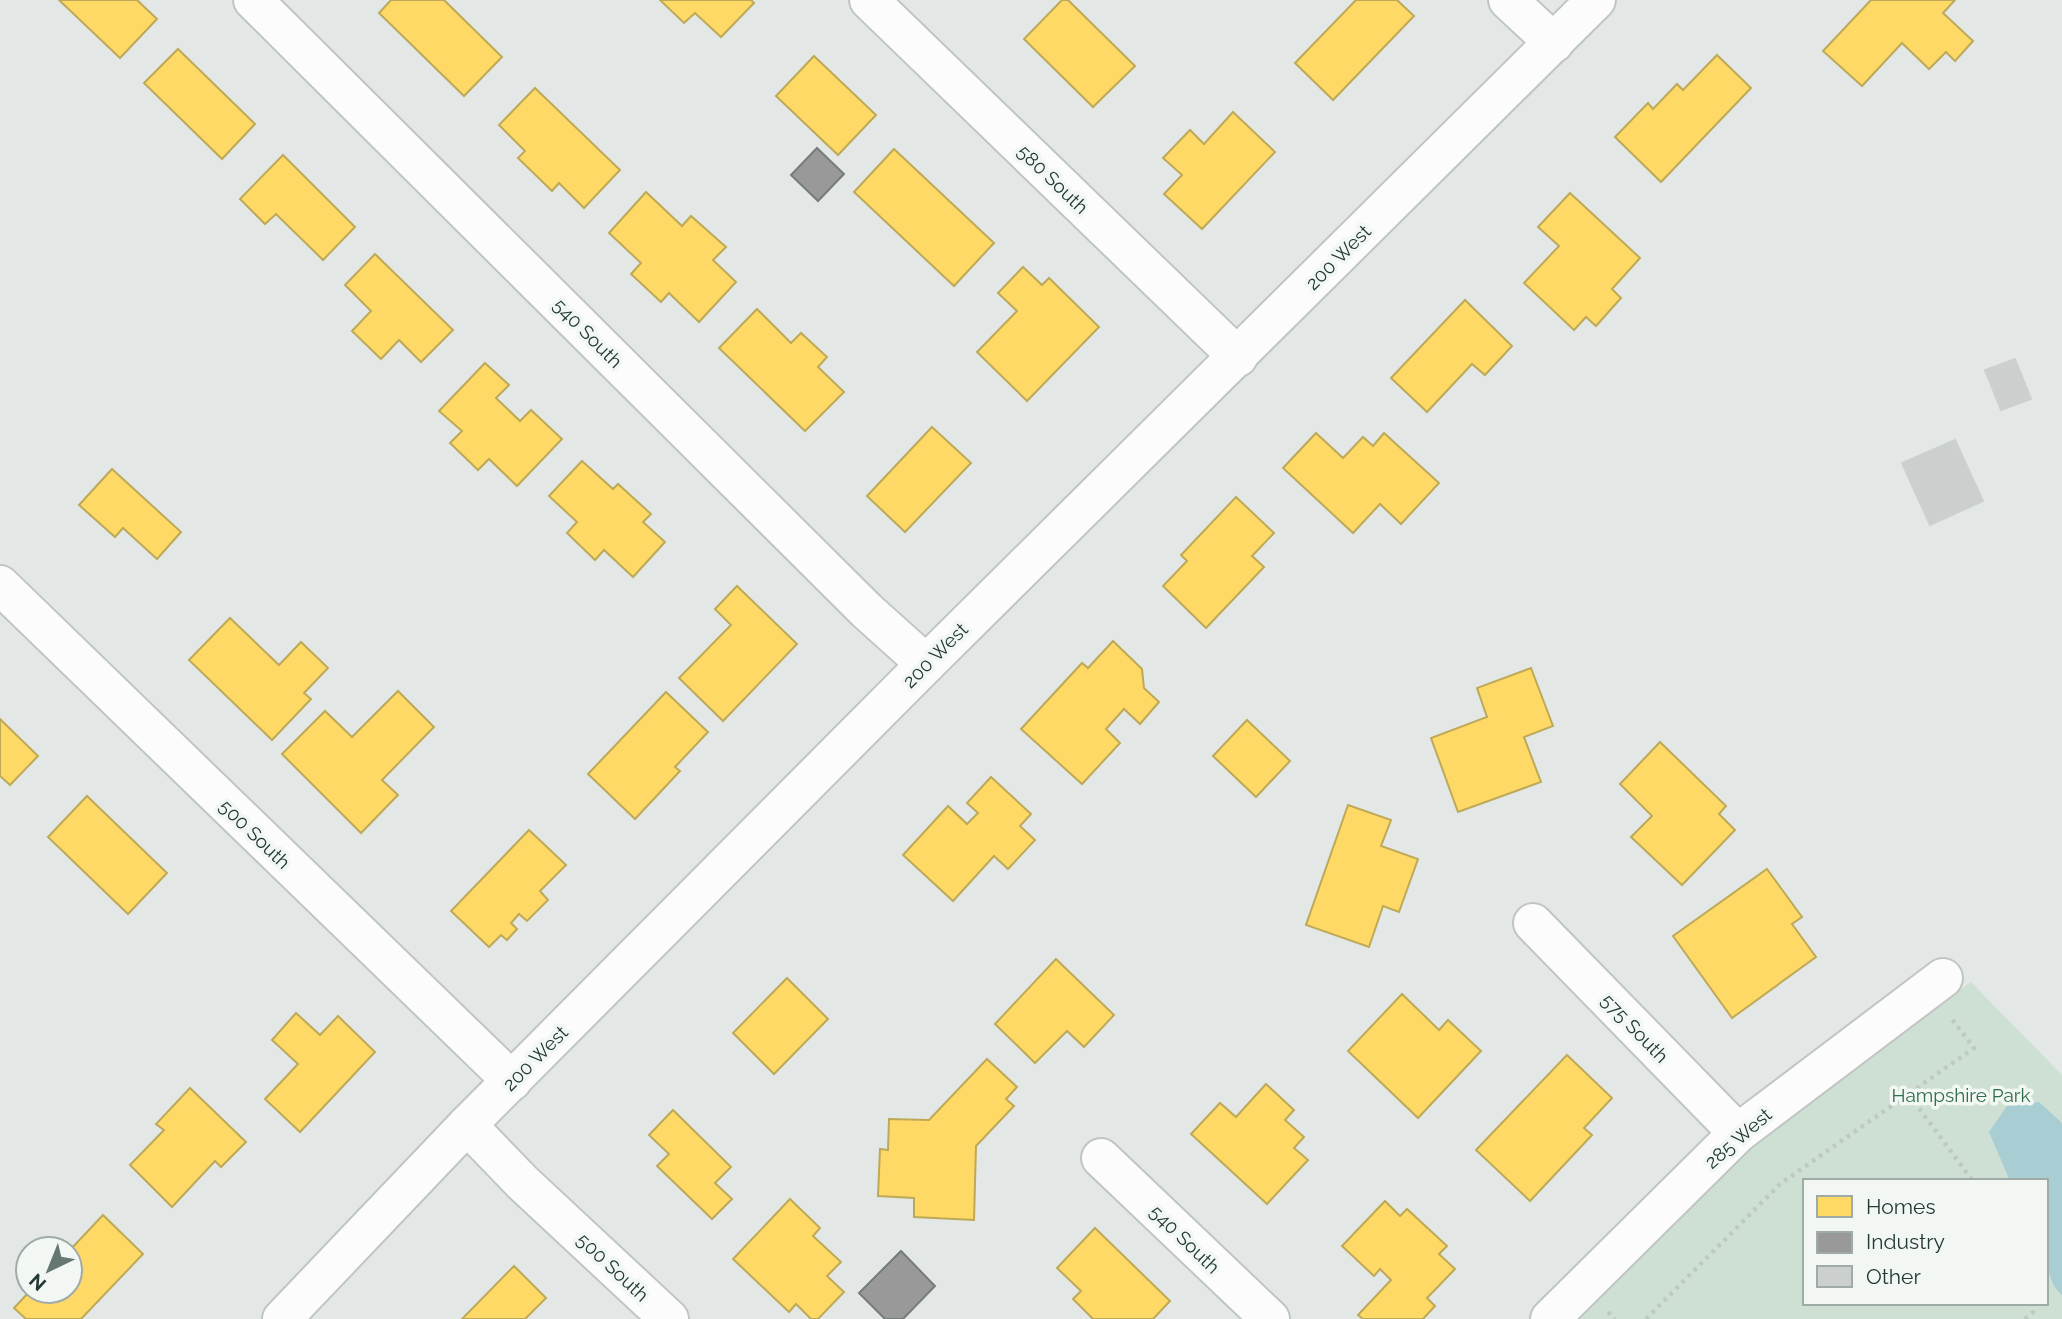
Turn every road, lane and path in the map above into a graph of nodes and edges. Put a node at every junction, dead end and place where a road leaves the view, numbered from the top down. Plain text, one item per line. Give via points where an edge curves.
1 (253, 0) edge
2 (869, 0) edge
3 (1508, 0) edge
4 (1596, 0) edge
5 (1554, 43) junction
6 (1238, 357) junction
7 (0, 585) edge
8 (926, 664) junction
9 (1533, 923) dead end
10 (1936, 984) joint
11 (512, 1081) junction
12 (1909, 1095) junction
13 (467, 1125) junction
14 (1738, 1133) junction
15 (1101, 1158) dead end
16 (1972, 1179) edge
17 (2031, 1305) edge
18 (282, 1319) edge
19 (668, 1319) edge
20 (1270, 1319) edge
21 (1550, 1319) edge
22 (1646, 1319) edge
23 (2025, 1319) edge

1 - 8 street, 540 South via 867,611
2 - 6 street, 580 South
3 - 5 street
4 - 5 street, 200 West
5 - 6 street, 200 West
6 - 8 street, 200 West
7 - 11 street, 500 South
8 - 11 street, 200 West
9 - 14 street, 575 South
10 - 12 path via 1974,1048
10 - 14 street, 285 West
11 - 13 street, 200 West
12 - 16 path
12 - 22 path via 1780,1184
13 - 18 street, 200 West
13 - 19 street, 500 South
14 - 21 street, 285 West
15 - 20 street, 540 South
17 - 23 path via 2033,1312

